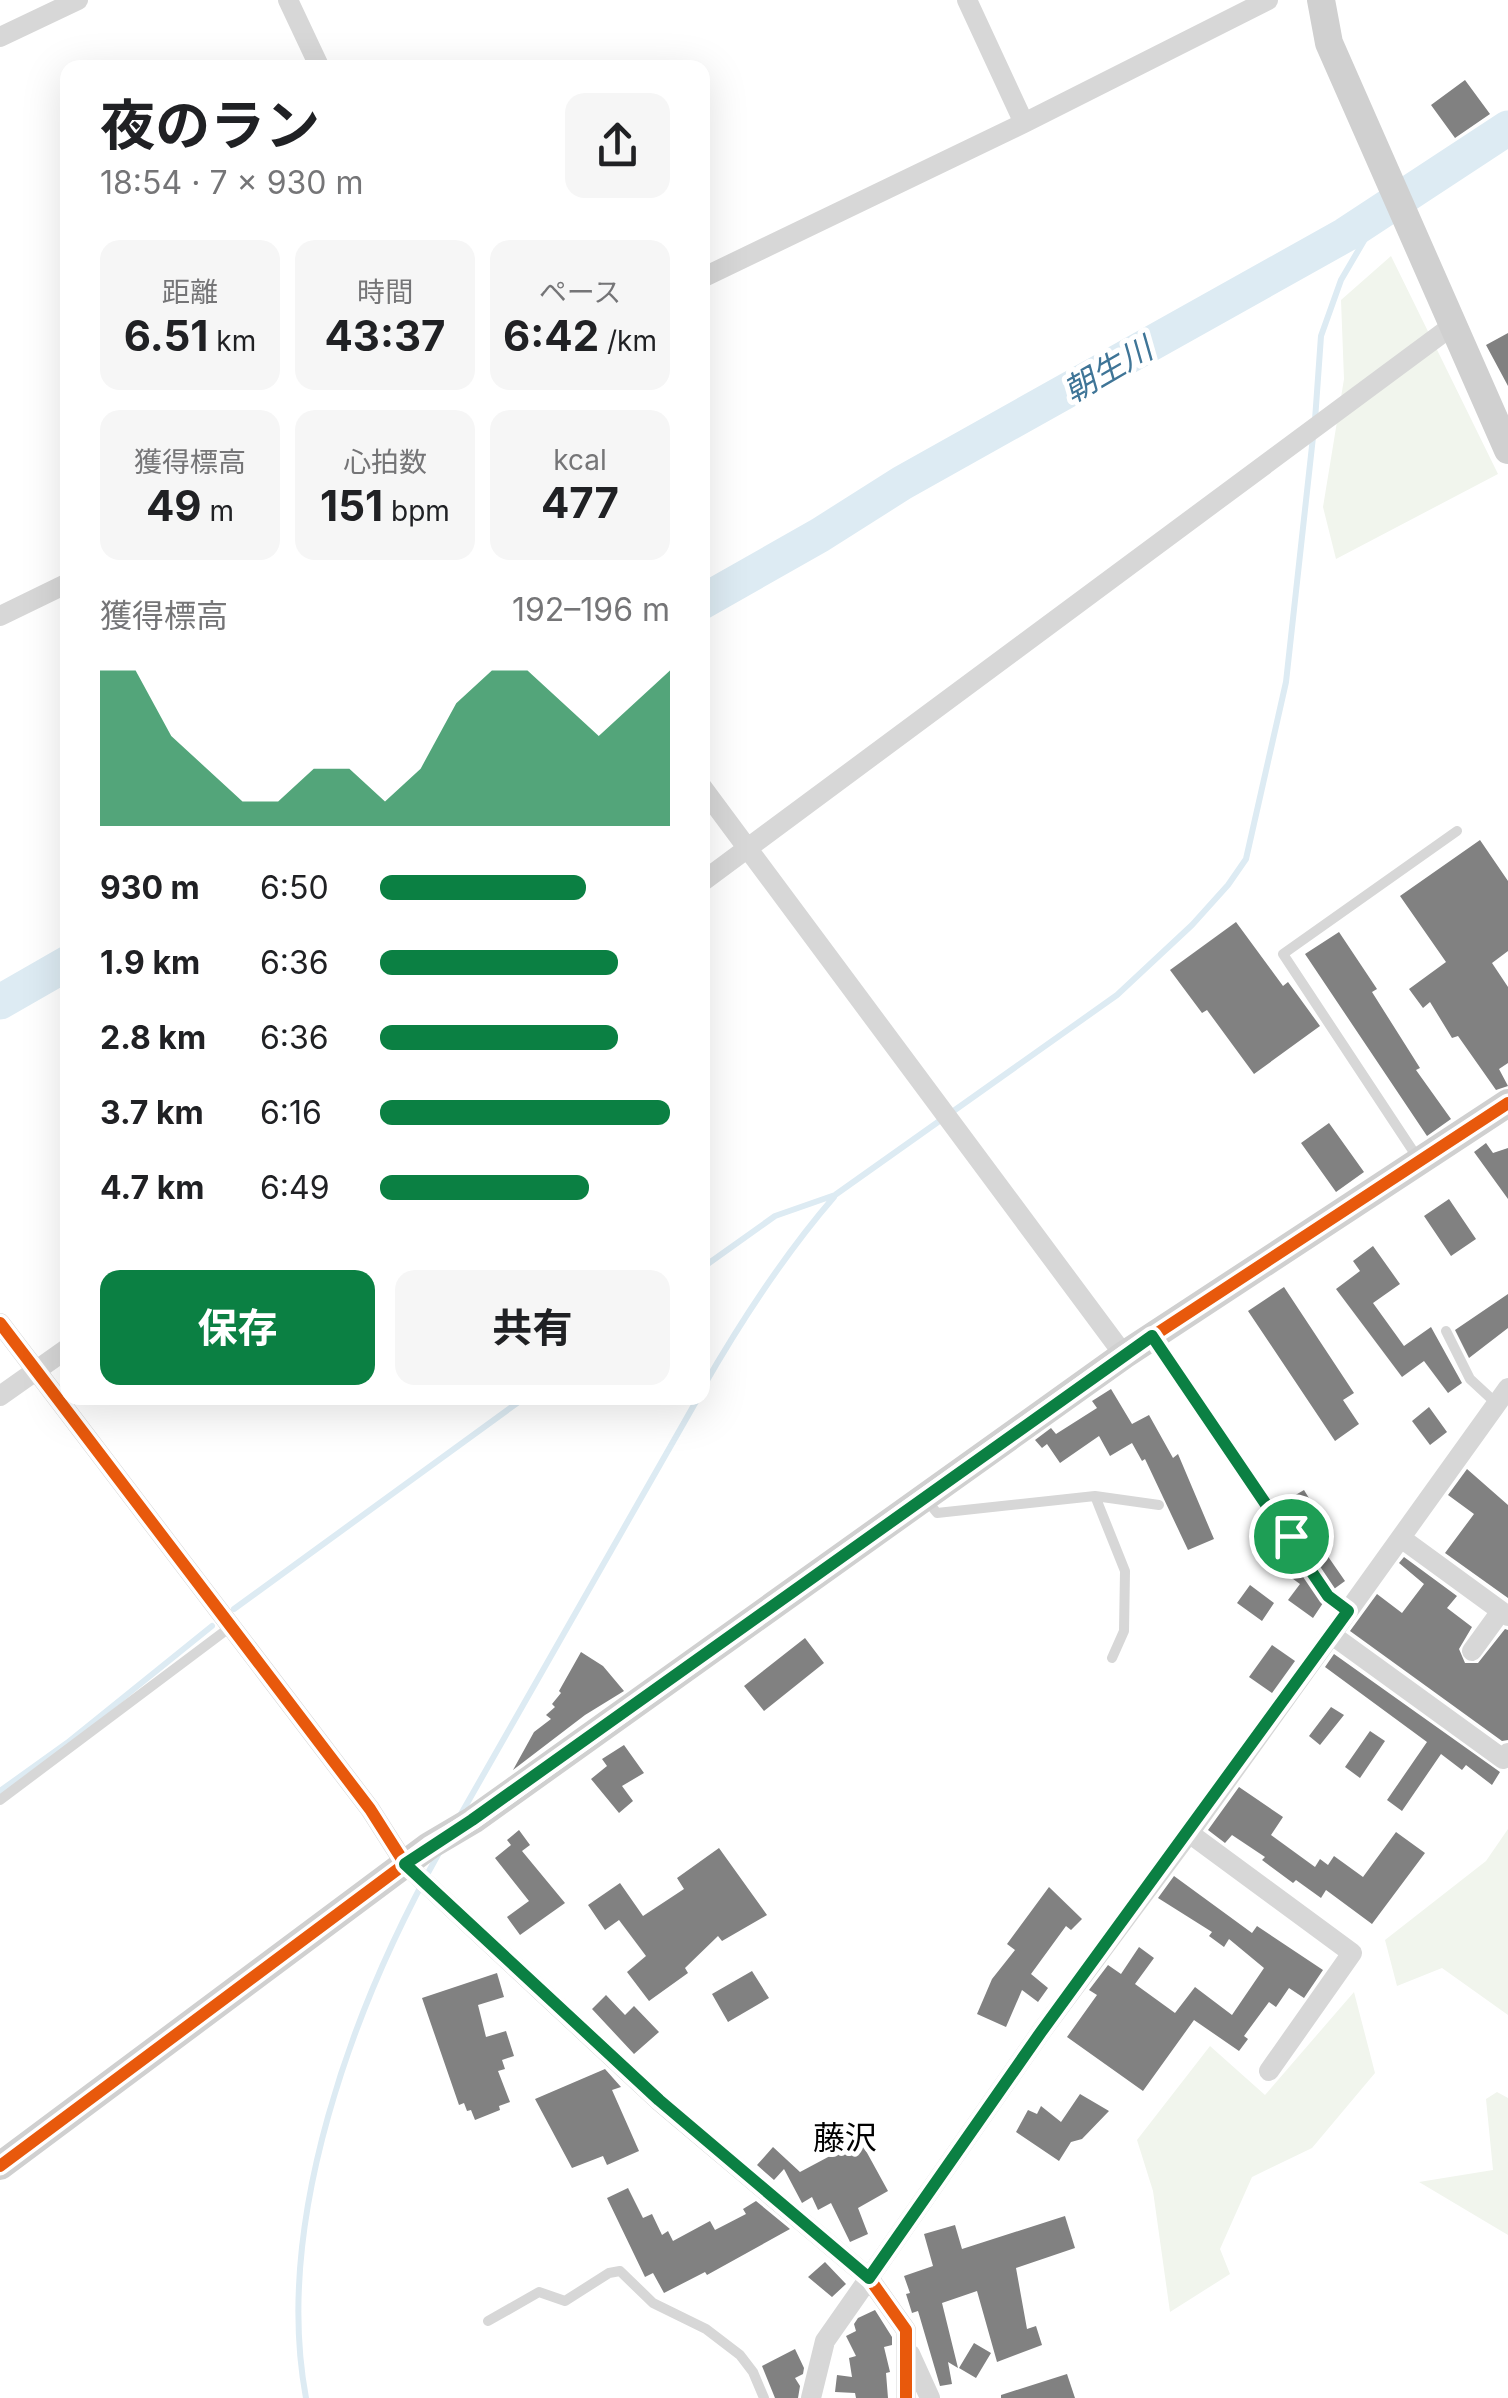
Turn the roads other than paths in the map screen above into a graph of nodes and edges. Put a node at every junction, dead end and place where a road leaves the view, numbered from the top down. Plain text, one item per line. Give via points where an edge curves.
1 (78, 0) edge
2 (288, 0) edge
3 (967, 0) edge
4 (1268, 0) edge
5 (1320, 0) edge
6 (0, 37) edge
7 (316, 60) edge
8 (1024, 123) junction
9 (710, 274) edge
10 (1452, 326) junction
11 (1507, 445) edge
12 (60, 587) edge
13 (0, 616) edge
14 (710, 798) edge
15 (1457, 831) dead end
16 (748, 848) junction
17 (710, 876) edge
18 (1508, 1103) edge
19 (1420, 1161) junction
20 (0, 1322) edge
21 (1446, 1331) dead end
22 (1152, 1336) junction
23 (60, 1354) edge
24 (1124, 1355) junction
25 (36, 1370) junction
26 (0, 1396) edge
27 (1502, 1396) edge
28 (60, 1402) edge
29 (62, 1405) edge
30 (1095, 1496) junction
31 (924, 1497) junction
32 (1159, 1505) dead end
33 (1401, 1538) junction
34 (1348, 1611) junction
35 (1504, 1614) edge
36 (230, 1628) junction
37 (1332, 1635) junction
38 (1472, 1651) dead end
39 (1112, 1658) dead end
40 (1508, 1753) edge
41 (0, 1800) edge
42 (1189, 1833) junction
43 (410, 1868) junction
44 (1269, 2072) dead end
45 (0, 2166) edge
46 (869, 2278) junction
47 (488, 2321) dead end
48 (908, 2351) junction
49 (764, 2398) edge
50 (811, 2398) edge
51 (906, 2398) edge
52 (930, 2398) edge

1 - 6 street
2 - 7 street
3 - 8 street
4 - 8 street
5 - 10 street via 1329,43
8 - 9 street
10 - 11 street
10 - 16 street
12 - 13 street
14 - 16 street
15 - 19 lane via 1283,954
16 - 17 street
16 - 24 street
18 - 19 street
19 - 22 street
20 - 25 street
21 - 27 lane via 1470,1379
22 - 24 street
22 - 34 lane via 1328,1596
23 - 25 street
24 - 31 street
25 - 26 street
25 - 28 street
27 - 33 street
29 - 36 street
30 - 31 lane via 937,1513
30 - 32 lane
30 - 39 lane via 1125,1570 1124,1630
31 - 43 street via 433,1843
33 - 34 street
33 - 35 street
34 - 37 street
35 - 38 street
36 - 41 lane
36 - 43 street
37 - 40 street via 1503,1760
37 - 42 street
42 - 44 street via 1352,1953
42 - 46 street
43 - 45 street
43 - 46 street via 659,2100
46 - 48 street via 906,2330
46 - 50 street via 826,2341
47 - 49 lane via 540,2292 564,2301 620,2271 653,2303 706,2329 740,2356
48 - 51 street
48 - 52 street

